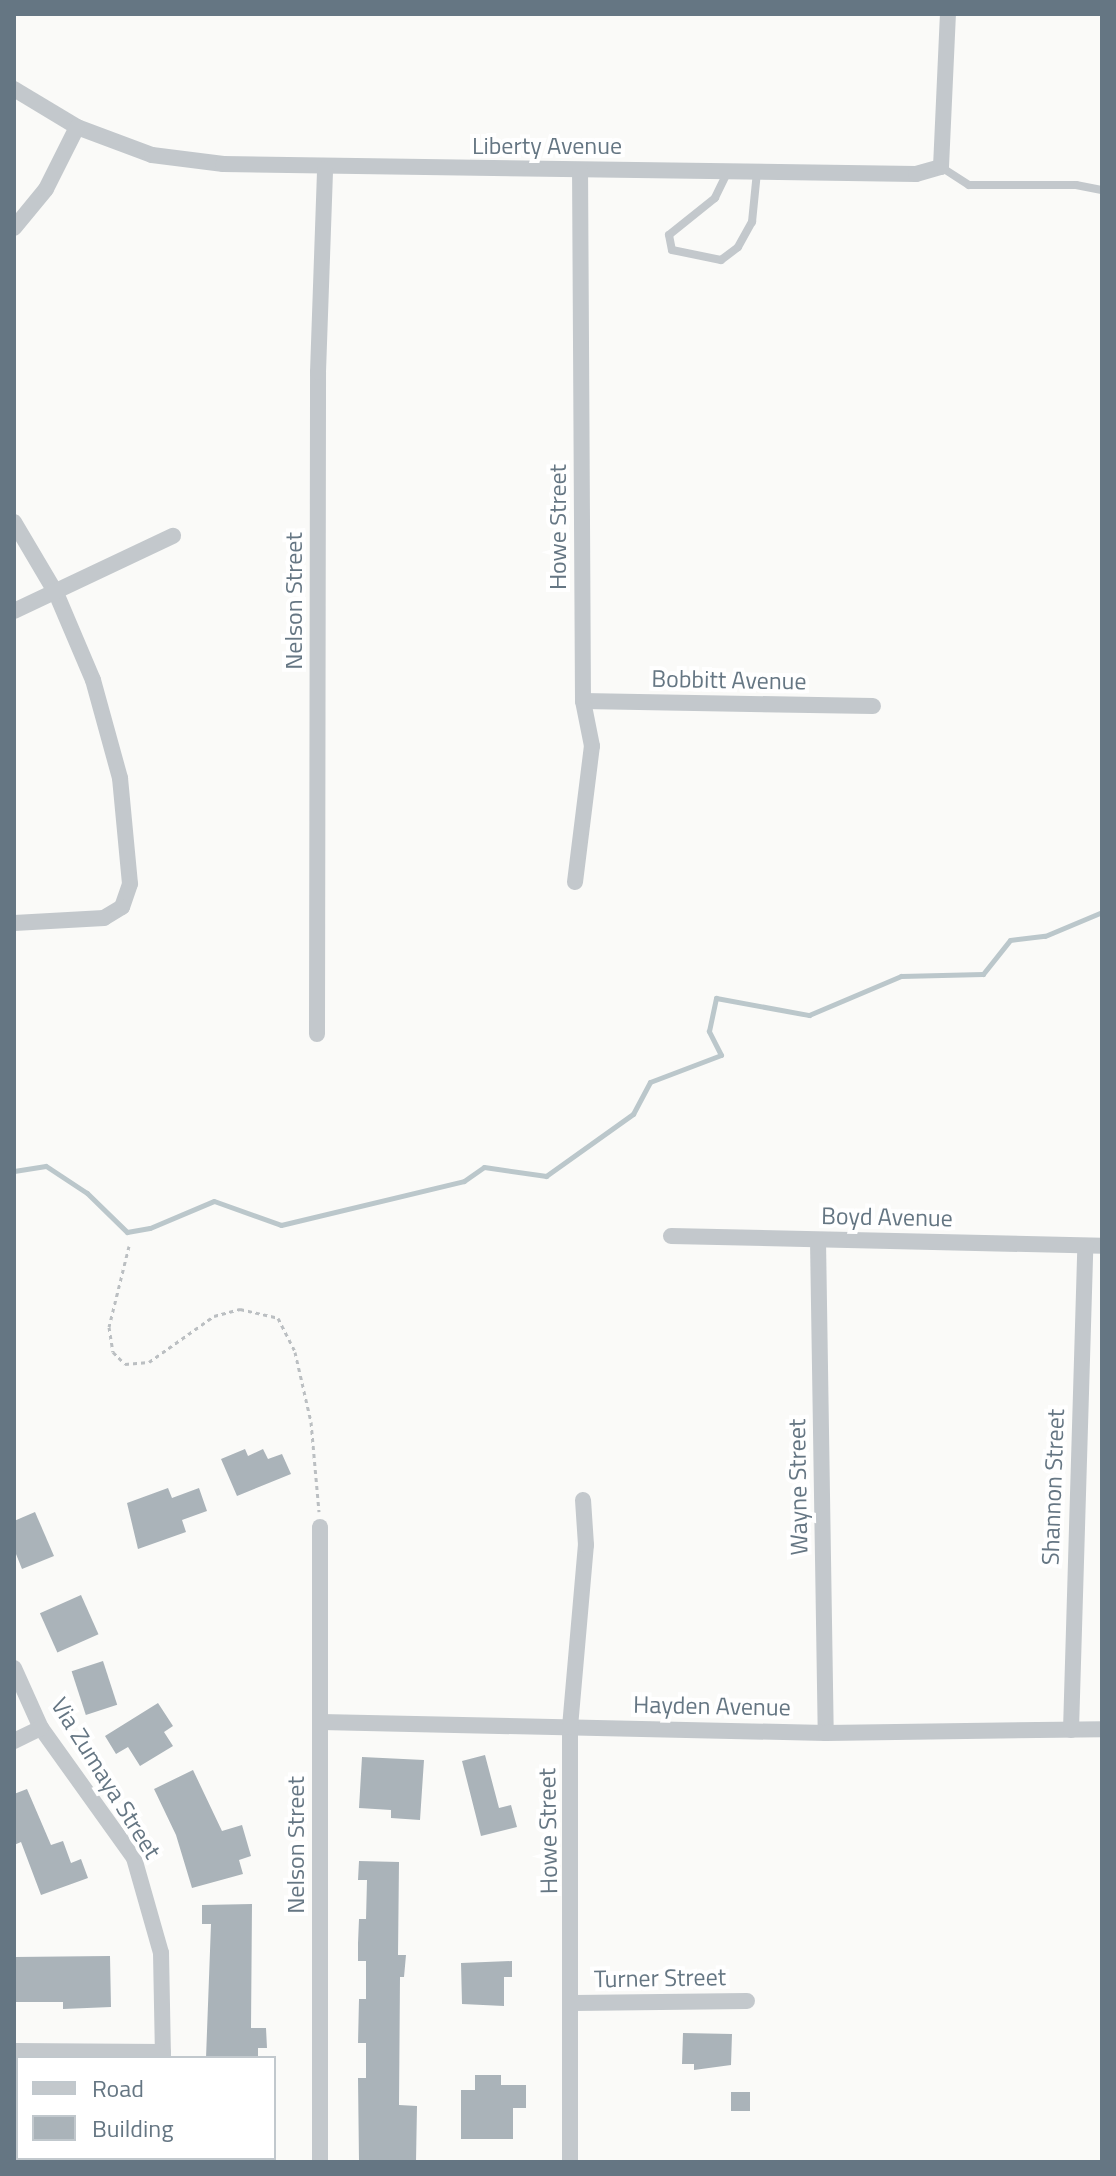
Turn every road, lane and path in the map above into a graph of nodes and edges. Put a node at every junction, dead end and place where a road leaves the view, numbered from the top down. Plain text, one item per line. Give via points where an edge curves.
1 (948, 14) edge
2 (14, 89) edge
3 (77, 127) junction
4 (941, 167) junction
5 (325, 169) junction
6 (580, 170) junction
7 (728, 171) junction
8 (757, 171) junction
9 (1102, 190) edge
10 (14, 228) edge
11 (14, 522) edge
12 (173, 536) dead end
13 (56, 593) junction
14 (14, 611) edge
15 (583, 701) junction
16 (873, 706) dead end
17 (575, 882) dead end
18 (14, 923) edge
19 (317, 1034) dead end
20 (671, 1236) dead end
21 (818, 1240) junction
22 (129, 1246) dead end
23 (1094, 1246) edge
24 (583, 1500) dead end
25 (320, 1527) joint
26 (14, 1668) edge
27 (321, 1722) junction
28 (570, 1727) junction
29 (41, 1728) junction
30 (1102, 1729) edge
31 (1071, 1730) junction
32 (826, 1733) junction
33 (14, 1741) edge
34 (747, 2001) dead end
35 (574, 2003) junction
36 (14, 2051) edge
37 (163, 2055) edge
38 (320, 2162) edge
39 (570, 2162) edge

1 - 4 street
2 - 3 street, Liberty Avenue
3 - 5 street, Liberty Avenue via 152,155
3 - 10 street via 46,189
4 - 8 street, Liberty Avenue via 916,174
4 - 9 lane via 969,185 1076,185
5 - 6 street, Liberty Avenue
5 - 19 street, Nelson Street via 318,372
6 - 7 street, Liberty Avenue
6 - 15 street, Howe Street
7 - 8 street, Liberty Avenue
7 - 8 lane via 715,198 669,235 672,250 721,260 738,247 752,222
11 - 13 street
12 - 13 street
13 - 14 street
13 - 18 street via 93,680 120,778 130,884 122,907 104,918
15 - 16 street, Bobbitt Avenue
15 - 17 street, Howe Street via 592,746
20 - 21 street, Boyd Avenue
21 - 23 street, Boyd Avenue
21 - 32 street, Wayne Street
22 - 25 path via 109,1327 113,1352 125,1364 149,1362 214,1316 240,1309 278,1318 295,1352 311,1422
23 - 31 street, Shannon Street
24 - 28 street, Howe Street via 586,1545
25 - 27 street, Nelson Street
26 - 29 street, Via Zumaya Street
27 - 28 street, Hayden Avenue
27 - 38 street, Nelson Street
28 - 32 street, Hayden Avenue
28 - 35 street, Howe Street
29 - 33 street
29 - 37 street, Via Zumaya Street via 114,1827 138,1869 161,1953
30 - 31 street, Hayden Avenue
31 - 32 street, Hayden Avenue
34 - 35 street, Turner Street
35 - 39 street, Howe Street
36 - 37 street

